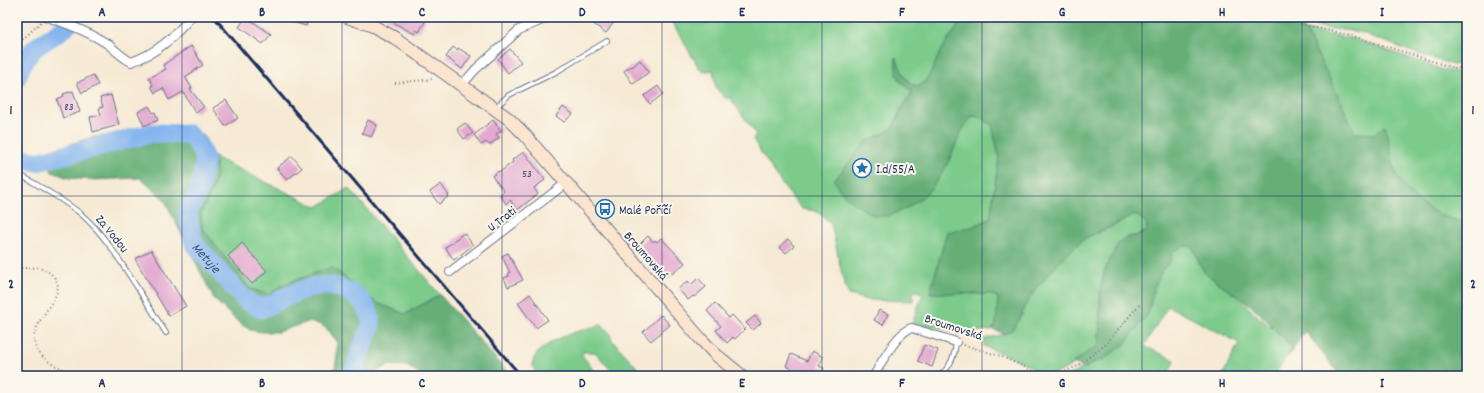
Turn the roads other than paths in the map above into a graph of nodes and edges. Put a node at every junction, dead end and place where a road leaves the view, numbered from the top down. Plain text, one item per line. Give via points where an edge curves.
1 (191, 17) edge
2 (347, 17) edge
3 (549, 17) edge
4 (45, 19) edge
5 (607, 41) dead end
6 (462, 85) junction
7 (495, 109) junction
8 (17, 173) edge
9 (566, 183) junction
10 (450, 272) dead end
11 (166, 333) dead end
12 (956, 342) joint
13 (742, 376) edge
14 (874, 376) edge
15 (939, 376) edge

1 - 4 street via 164,45 144,58 131,62 86,31 59,21
2 - 6 main road, Broumovská via 373,26 395,38
3 - 6 street via 519,30
5 - 7 lane via 556,72 509,95
6 - 7 main road, Broumovská
7 - 9 main road, Broumovská via 524,134
8 - 11 lane, Za Vodou via 65,202 100,233
9 - 10 street, U Trati
9 - 13 main road, Broumovská via 699,337
12 - 14 street, Broumovská via 912,328 907,329 894,343
12 - 15 lane via 953,360

